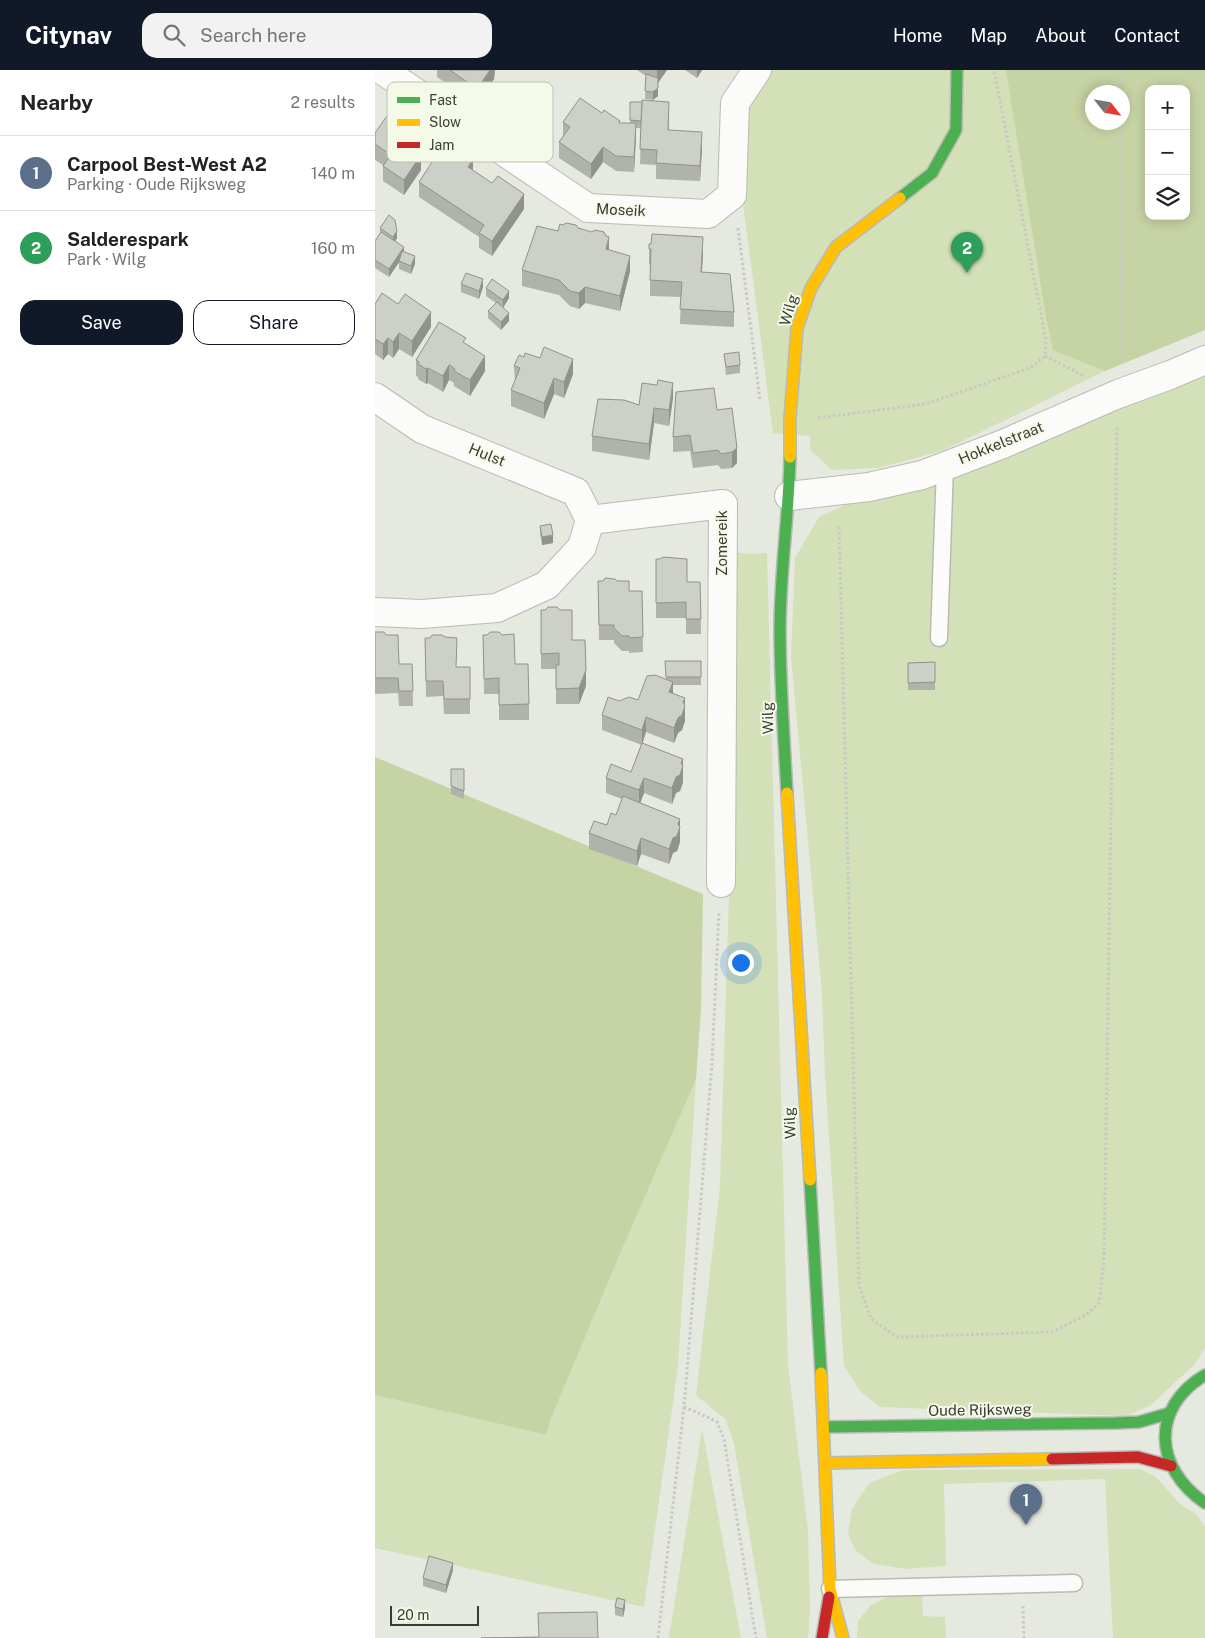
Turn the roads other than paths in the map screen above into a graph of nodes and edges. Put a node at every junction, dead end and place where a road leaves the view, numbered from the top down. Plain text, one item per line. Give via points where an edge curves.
1 (757, 70) edge
2 (957, 70) edge
3 (393, 73) edge
4 (406, 82) edge
5 (522, 162) edge
6 (1205, 360) edge
7 (375, 397) edge
8 (945, 466) junction
9 (789, 496) junction
10 (590, 520) junction
11 (375, 612) edge
12 (939, 638) dead end
13 (721, 883) road end
14 (1205, 1375) edge
15 (1171, 1413) junction
16 (824, 1427) junction
17 (825, 1463) junction
18 (1171, 1466) junction
19 (1205, 1503) edge
20 (1074, 1583) dead end
21 (830, 1588) junction
22 (822, 1638) edge
23 (843, 1638) edge

1 - 5 street, Moseik via 735,103 732,195 708,214 588,208
2 - 9 street, Wilg via 956,130 932,173 836,247 811,288 797,328
3 - 4 street, Moseik
6 - 8 street, Hokkelstraat
7 - 10 street, Hulst via 422,429 576,492
8 - 9 street, Hokkelstraat via 869,488
8 - 12 lane
9 - 16 street, Wilg via 780,628 783,722
10 - 11 street via 582,547 547,585 497,608 421,614
10 - 13 street, Zomereik via 723,504
14 - 15 street via 1191,1383
15 - 16 street, Oude Rijksweg via 1139,1422 1116,1423
15 - 18 street via 1165,1431 1165,1449
16 - 17 street
17 - 18 street via 1138,1457
17 - 21 street
18 - 19 street via 1189,1492
20 - 21 lane
21 - 22 street
21 - 23 street

